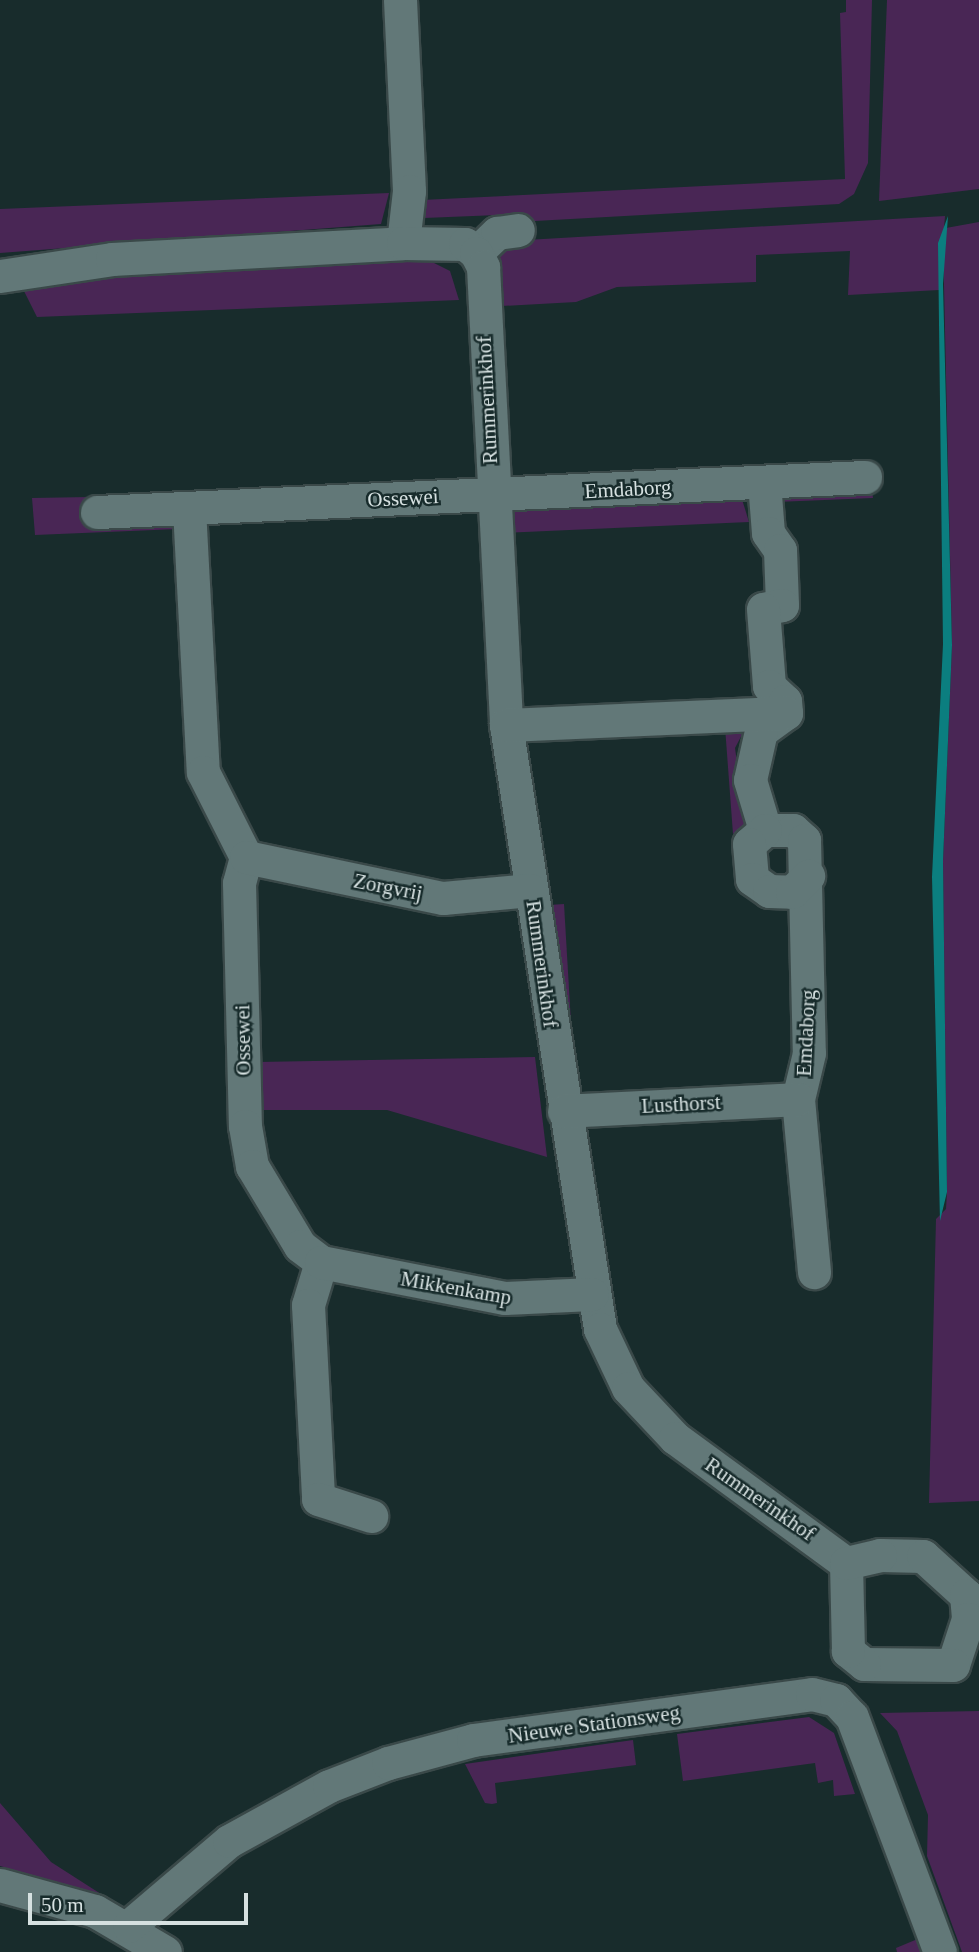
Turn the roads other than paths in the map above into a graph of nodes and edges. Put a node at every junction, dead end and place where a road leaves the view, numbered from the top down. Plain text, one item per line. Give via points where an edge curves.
1 (400, 0) edge
2 (518, 230) dead end
3 (403, 243) junction
4 (476, 253) junction
5 (0, 276) edge
6 (865, 477) dead end
7 (764, 482) junction
8 (491, 495) junction
9 (189, 508) junction
10 (97, 512) dead end
11 (786, 712) junction
12 (506, 725) junction
13 (765, 830) junction
14 (246, 858) junction
15 (808, 876) junction
16 (531, 890) junction
17 (798, 1099) junction
18 (564, 1111) junction
19 (321, 1262) junction
20 (814, 1272) dead end
21 (592, 1294) junction
22 (372, 1516) dead end
23 (846, 1563) junction
24 (864, 1664) junction
25 (836, 1700) junction
26 (0, 1885) edge
27 (129, 1926) junction
28 (165, 1952) edge
29 (940, 1952) edge

1 - 3 street via 409,191
2 - 4 street via 497,233
3 - 4 street via 465,244
3 - 5 street via 112,259
4 - 8 street, Rummerinkhof via 483,267
6 - 7 street, Emdaborg
7 - 8 street, Emdaborg
7 - 11 street via 768,533 780,550 782,605 763,609 769,685 785,701
8 - 9 street, Ossewei
8 - 12 street, Rummerinkhof
9 - 10 street, Ossewei
9 - 14 street via 203,772
11 - 12 street
11 - 13 street via 761,731 753,747 753,806
12 - 16 street, Rummerinkhof
13 - 15 street, Emdaborg via 793,830 804,840
13 - 15 street via 750,844 752,879 769,891 792,892
14 - 16 street, Zorgvrij via 443,898
14 - 19 street, Ossewei via 239,883 245,1126 252,1166 300,1246
15 - 17 street, Emdaborg via 809,1053
16 - 18 street, Rummerinkhof
17 - 18 street, Lusthorst
17 - 20 street, Emdaborg
18 - 21 street, Rummerinkhof
19 - 21 street, Mikkenkamp via 505,1298
19 - 22 street via 308,1305 318,1499
21 - 23 street, Rummerinkhof via 614,1366 648,1412 675,1438
23 - 24 street via 844,1630 848,1651
23 - 24 street via 923,1556 943,1567 966,1595 968,1619 953,1665
24 - 25 street
25 - 27 street, Nieuwe Stationsweg via 812,1694 551,1728 388,1763 329,1786 229,1841
25 - 29 street via 852,1717
26 - 27 street via 65,1899
27 - 28 street

